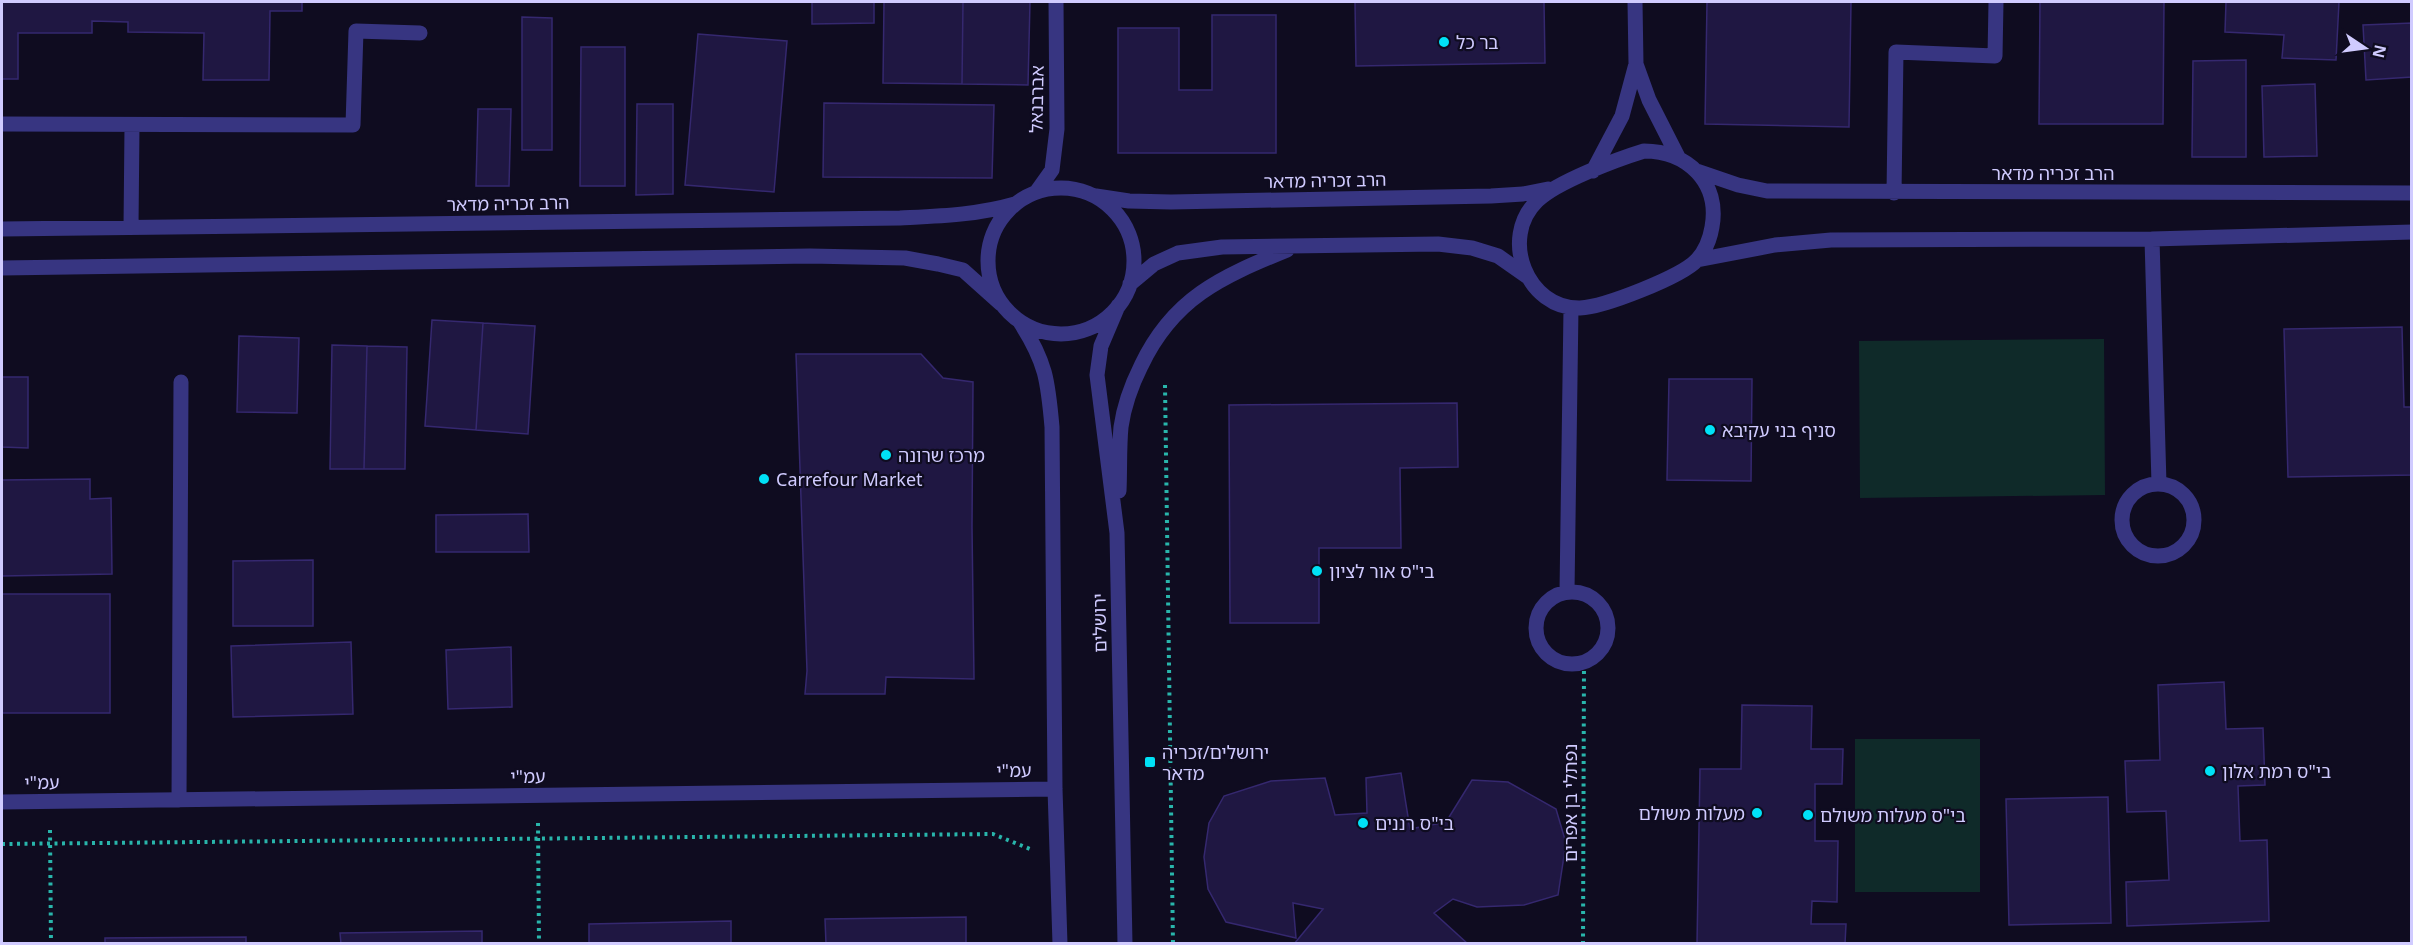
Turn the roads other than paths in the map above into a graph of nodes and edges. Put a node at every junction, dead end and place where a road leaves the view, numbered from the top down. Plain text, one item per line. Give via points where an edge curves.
1 (1056, 2) edge
2 (1635, 2) edge
3 (1996, 2) edge
4 (420, 33) dead end
5 (1636, 64) junction
6 (2, 124) edge
7 (132, 126) junction
8 (1678, 158) junction
9 (1593, 171) junction
10 (1697, 171) junction
11 (1554, 188) junction
12 (1037, 192) junction
13 (1894, 193) junction
14 (2412, 193) edge
15 (1096, 196) junction
16 (1015, 204) junction
17 (131, 227) junction
18 (2, 229) edge
19 (2412, 232) edge
20 (2151, 239) junction
21 (1293, 247) junction
22 (1697, 260) junction
23 (2, 268) edge
24 (1528, 277) junction
25 (1130, 284) junction
26 (1001, 304) junction
27 (1118, 306) junction
28 (1571, 308) junction
29 (1020, 322) junction
30 (181, 382) dead end
31 (2160, 483) junction
32 (1117, 533) junction
33 (1567, 592) junction
34 (1055, 789) junction
35 (179, 800) junction
36 (2, 802) edge
37 (1060, 944) edge
38 (1125, 944) edge

1 - 12 street, אברבנאל via 1056,129 1052,170
2 - 5 street
3 - 13 street via 1995,56 1896,52
4 - 7 street via 356,31 353,125
5 - 8 street
5 - 9 street via 1622,116
6 - 7 street
7 - 17 street
8 - 9 street via 1644,151
8 - 10 street
9 - 11 street
10 - 13 street, הרב זכריה מדאר via 1767,191
10 - 22 street via 1710,189 1715,211 1710,241
11 - 15 street, הרב זכריה מדאר via 1491,196 1223,202 1129,201
11 - 24 street via 1536,201 1524,219 1520,257
12 - 15 street via 1057,187
12 - 16 street
13 - 14 street, הרב זכריה מדאר
15 - 25 street via 1124,225 1132,243 1134,264
16 - 17 street, הרב זכריה מדאר via 955,215 900,219
16 - 26 street via 1000,220 990,240 987,263 991,284
17 - 18 street, הרב זכריה מדאר
19 - 20 street
20 - 22 street via 1831,240 1775,245
20 - 31 street
21 - 24 street via 1438,244 1473,248 1498,256
21 - 25 street via 1222,247 1178,253 1154,264
21 - 32 street via 1234,272 1187,302 1151,344 1134,380 1121,425
22 - 28 street via 1679,273 1610,302 1593,308
23 - 26 street via 810,256 905,258 963,270
24 - 28 street via 1541,293
25 - 27 street
26 - 29 street
27 - 29 street via 1083,331 1061,335 1039,332
27 - 32 street, ירושלים via 1101,346 1097,375
28 - 33 street
29 - 34 street via 1033,342 1049,383
30 - 35 street
31 - 31 street via 2182,493 2194,517 2187,541 2178,550 2157,557 2134,547 2121,521 2123,508 2138,489
32 - 38 street, ירושלים
33 - 33 street via 1545,603 1536,629 1545,652 1554,660 1571,664 1594,656 1603,647 1608,631 1601,606 1581,592
34 - 35 street, עמ"י
34 - 37 street
35 - 36 street, עמ"י

